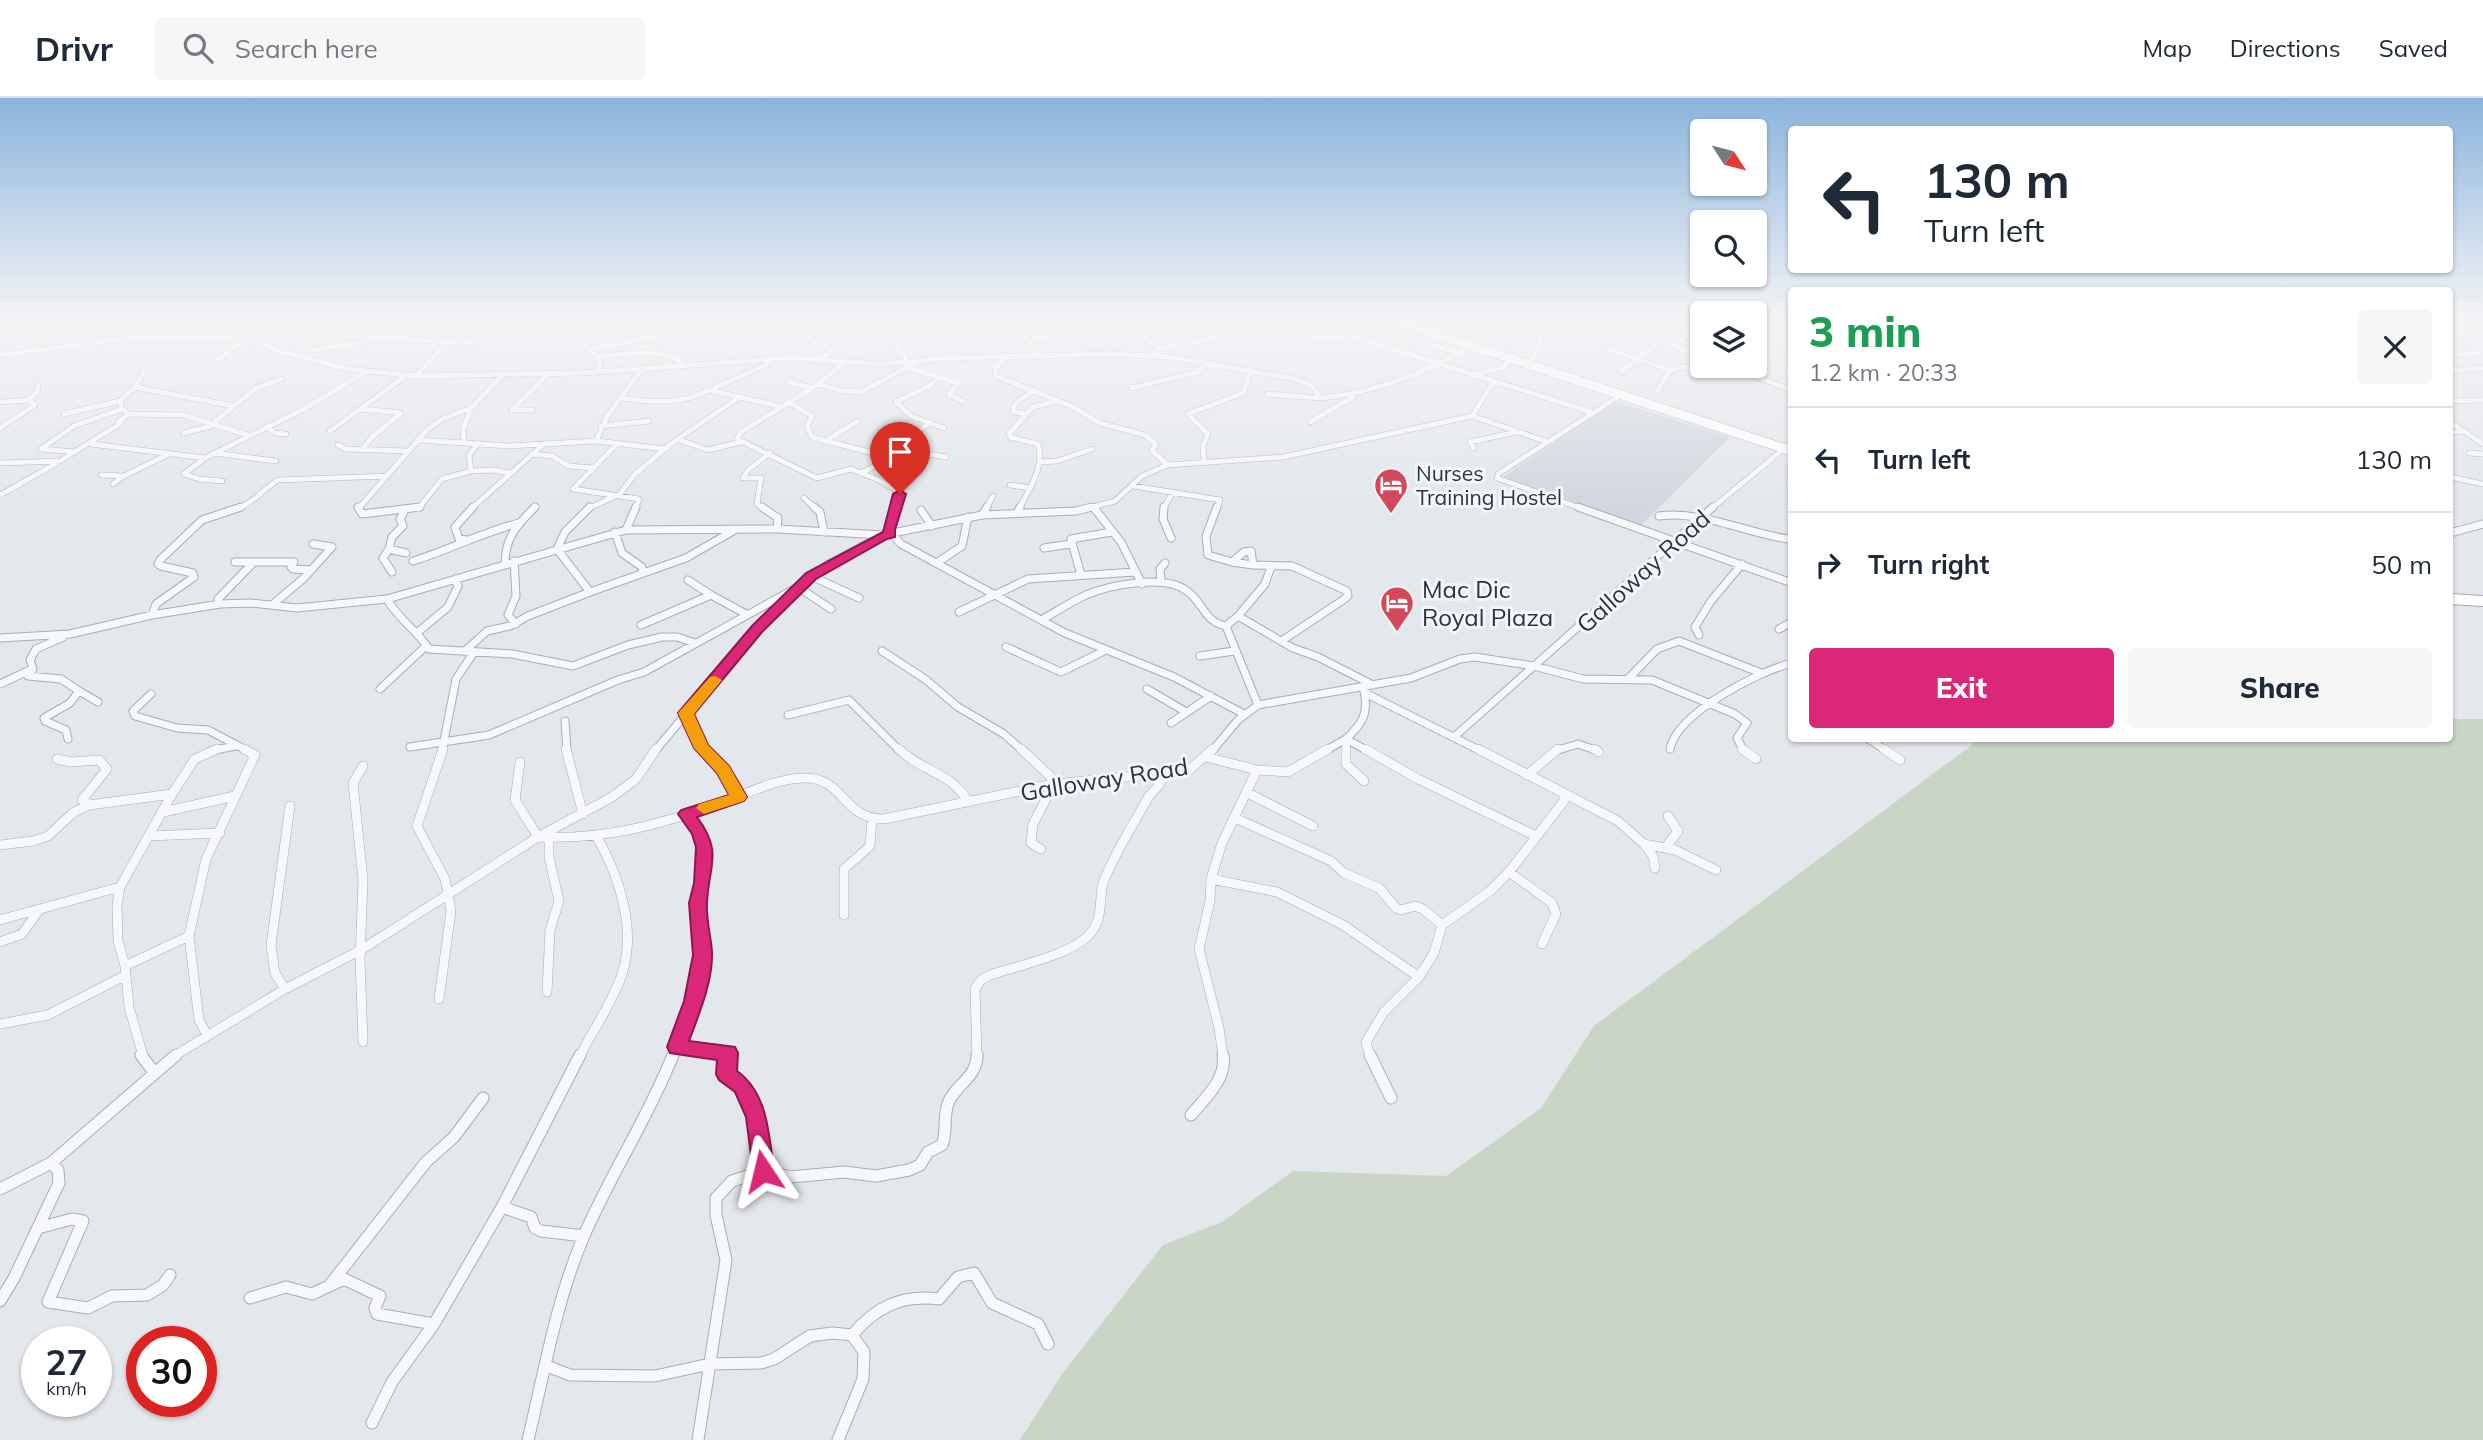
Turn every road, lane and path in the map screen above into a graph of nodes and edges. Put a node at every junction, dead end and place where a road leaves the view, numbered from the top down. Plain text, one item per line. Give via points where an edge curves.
1 (939, 377) edge
2 (141, 378) edge
3 (357, 378) edge
4 (403, 378) edge
5 (500, 378) edge
6 (544, 378) edge
7 (636, 378) edge
8 (737, 378) edge
9 (826, 378) edge
10 (886, 378) edge
11 (941, 378) edge
12 (1000, 378) edge
13 (1174, 378) edge
14 (1248, 378) edge
15 (1283, 378) edge
16 (1407, 378) edge
17 (1484, 378) edge
18 (1570, 378) edge
19 (1579, 378) edge
20 (1661, 378) edge
21 (1760, 378) edge
22 (281, 379) dead end
23 (792, 380) dead end
24 (1494, 381) junction
25 (38, 386) dead end
26 (816, 386) junction
27 (135, 387) junction
28 (1131, 388) dead end
29 (1788, 388) edge
30 (714, 391) junction
31 (1034, 391) junction
32 (1658, 391) dead end
33 (1268, 394) dead end
34 (1621, 395) junction
35 (1356, 396) junction
36 (621, 398) junction
37 (738, 398) junction
38 (1321, 398) junction
39 (30, 400) junction
40 (2483, 400) edge
41 (120, 401) junction
42 (963, 401) dead end
43 (1058, 401) junction
44 (2453, 401) edge
45 (0, 402) edge
46 (790, 403) junction
47 (233, 406) junction
48 (783, 407) junction
49 (471, 408) junction
50 (122, 409) junction
51 (361, 409) junction
52 (532, 410) dead end
53 (1594, 413) junction
54 (64, 414) dead end
55 (129, 414) junction
56 (1026, 414) junction
57 (104, 415) junction
58 (1472, 416) junction
59 (649, 421) dead end
60 (858, 421) dead end
61 (118, 422) junction
62 (1310, 422) dead end
63 (2453, 424) edge
64 (0, 425) edge
65 (207, 425) junction
66 (927, 425) junction
67 (601, 426) junction
68 (267, 427) junction
69 (944, 428) dead end
70 (330, 430) dead end
71 (185, 431) dead end
72 (1517, 432) junction
73 (2453, 432) edge
74 (286, 434) dead end
75 (2468, 434) junction
76 (2483, 435) edge
77 (251, 436) junction
78 (677, 439) junction
79 (418, 440) junction
80 (464, 441) junction
81 (596, 441) junction
82 (825, 441) junction
83 (741, 442) junction
84 (1548, 442) junction
85 (479, 443) junction
86 (545, 443) junction
87 (91, 444) junction
88 (617, 444) junction
89 (2483, 444) edge
90 (338, 445) dead end
91 (1788, 445) edge
92 (893, 448) junction
93 (1474, 448) dead end
94 (666, 449) junction
95 (1092, 449) dead end
96 (362, 450) junction
97 (408, 451) junction
98 (75, 452) junction
99 (173, 453) junction
100 (214, 453) junction
101 (770, 453) junction
102 (2469, 453) dead end
103 (531, 454) junction
104 (2483, 454) edge
105 (884, 455) junction
106 (946, 457) dead end
107 (205, 458) junction
108 (60, 461) junction
109 (276, 461) dead end
110 (1204, 461) junction
111 (1039, 462) junction
112 (0, 463) edge
113 (1168, 465) junction
114 (593, 468) junction
115 (471, 471) junction
116 (861, 472) junction
117 (509, 473) junction
118 (101, 475) dead end
119 (124, 475) junction
120 (388, 476) junction
121 (2453, 478) edge
122 (222, 481) dead end
123 (113, 484) dead end
124 (2483, 484) edge
125 (1010, 485) dead end
126 (1133, 486) junction
127 (1031, 488) junction
128 (1173, 492) junction
129 (620, 494) junction
130 (0, 495) edge
131 (993, 496) dead end
132 (804, 498) dead end
133 (535, 507) dead end
134 (1094, 508) junction
135 (921, 510) dead end
136 (404, 512) junction
137 (1017, 513) junction
138 (982, 515) junction
139 (1659, 516) dead end
140 (968, 517) junction
141 (1700, 518) junction
142 (519, 523) junction
143 (2483, 524) edge
144 (932, 526) junction
145 (777, 529) junction
146 (626, 530) junction
147 (733, 531) junction
148 (615, 532) junction
149 (824, 532) junction
150 (1112, 532) junction
151 (2453, 532) edge
152 (887, 535) junction
153 (1171, 538) dead end
154 (1788, 539) dead end
155 (467, 540) junction
156 (1678, 540) junction
157 (313, 544) dead end
158 (1072, 544) junction
159 (1044, 548) dead end
160 (389, 549) junction
161 (557, 549) junction
162 (407, 553) dead end
163 (412, 561) dead end
164 (514, 561) junction
165 (235, 562) dead end
166 (938, 562) junction
167 (1232, 562) junction
168 (1165, 563) dead end
169 (252, 564) junction
170 (505, 564) junction
171 (1742, 564) junction
172 (1253, 565) junction
173 (1271, 567) junction
174 (311, 570) junction
175 (392, 572) dead end
176 (1135, 572) junction
177 (643, 573) junction
178 (1082, 575) junction
179 (811, 576) junction
180 (455, 579) junction
181 (688, 580) dead end
182 (1788, 581) edge
183 (1161, 582) junction
184 (1142, 584) junction
185 (798, 587) junction
186 (590, 592) junction
187 (2453, 594) edge
188 (711, 595) junction
189 (996, 595) junction
190 (2483, 595) edge
191 (387, 598) junction
192 (859, 598) dead end
193 (2453, 599) edge
194 (2483, 601) edge
195 (220, 604) junction
196 (272, 605) junction
197 (831, 609) dead end
198 (959, 612) dead end
199 (746, 614) junction
200 (152, 615) junction
201 (1238, 616) junction
202 (1043, 619) junction
203 (516, 624) junction
204 (1788, 624) edge
205 (640, 625) dead end
206 (1227, 626) junction
207 (1779, 629) dead end
208 (418, 632) junction
209 (70, 634) junction
210 (1699, 635) dead end
211 (0, 638) edge
212 (1283, 640) junction
213 (695, 643) junction
214 (425, 647) junction
215 (1006, 647) dead end
216 (470, 651) junction
217 (882, 651) dead end
218 (1104, 651) junction
219 (1234, 651) junction
220 (1200, 656) dead end
221 (1788, 664) edge
222 (1782, 665) junction
223 (1534, 666) junction
224 (33, 669) junction
225 (1788, 669) edge
226 (1761, 673) junction
227 (1628, 679) junction
228 (0, 684) edge
229 (1373, 685) junction
230 (380, 689) dead end
231 (1147, 689) dead end
232 (1363, 690) junction
233 (79, 691) junction
234 (151, 694) dead end
235 (1210, 696) junction
236 (99, 702) dead end
237 (1706, 703) junction
238 (1258, 705) junction
239 (1186, 712) junction
240 (686, 713) junction
241 (1244, 714) junction
242 (788, 715) dead end
243 (565, 721) dead end
244 (1171, 723) dead end
245 (1454, 737) junction
246 (1346, 739) junction
247 (68, 740) dead end
248 (1873, 742) edge
249 (443, 744) junction
250 (235, 746) junction
251 (410, 747) dead end
252 (1670, 749) dead end
253 (1599, 752) dead end
254 (1206, 757) junction
255 (57, 759) dead end
256 (1756, 759) dead end
257 (1900, 760) dead end
258 (520, 762) dead end
259 (363, 766) dead end
260 (1257, 770) junction
261 (1162, 775) junction
262 (1527, 775) junction
263 (1364, 781) dead end
264 (1054, 784) junction
265 (1246, 792) junction
266 (172, 794) junction
267 (1564, 795) junction
268 (235, 796) junction
269 (739, 797) junction
270 (968, 802) junction
271 (89, 805) junction
272 (290, 806) dead end
273 (163, 812) junction
274 (583, 814) junction
275 (686, 814) junction
276 (1668, 816) dead end
277 (1235, 818) junction
278 (872, 819) junction
279 (1312, 826) dead end
280 (220, 833) junction
281 (149, 836) junction
282 (1536, 836) junction
283 (538, 837) junction
284 (597, 837) junction
285 (549, 838) junction
286 (1644, 844) junction
287 (0, 845) edge
288 (1667, 847) junction
289 (1041, 849) dead end
290 (1656, 868) dead end
291 (1716, 870) dead end
292 (1509, 872) junction
293 (1211, 879) junction
294 (120, 887) junction
295 (448, 895) junction
296 (40, 910) junction
297 (844, 915) dead end
298 (0, 920) edge
299 (1442, 925) junction
300 (190, 936) junction
301 (0, 942) edge
302 (1542, 944) dead end
303 (361, 950) junction
304 (124, 971) junction
305 (1419, 977) junction
306 (285, 989) junction
307 (547, 992) dead end
308 (439, 999) dead end
309 (0, 1024) edge
310 (207, 1035) junction
311 (363, 1042) dead end
312 (677, 1047) junction
313 (153, 1071) junction
314 (483, 1098) dead end
315 (1391, 1098) dead end
316 (1191, 1115) dead end
317 (51, 1163) junction
318 (763, 1171) junction
319 (0, 1189) edge
320 (502, 1207) junction
321 (38, 1228) junction
322 (584, 1236) junction
323 (170, 1275) dead end
324 (329, 1286) junction
325 (250, 1298) dead end
326 (0, 1301) edge
327 (434, 1324) junction
328 (852, 1335) junction
329 (1048, 1344) dead end
330 (710, 1364) junction
331 (547, 1366) junction
332 (372, 1423) dead end
333 (528, 1440) edge
334 (698, 1440) edge
335 (838, 1440) edge

1 - 66 street via 896,402
2 - 27 street
3 - 68 street
4 - 51 street
5 - 49 street
6 - 52 street via 512,410
7 - 36 street
8 - 30 street
9 - 26 street
10 - 26 street via 861,392
11 - 42 street via 958,383 949,395
12 - 31 street
13 - 28 street
14 - 110 street via 1243,393 1188,414 1208,434
15 - 38 street via 1311,385
16 - 35 street
17 - 24 street
18 - 34 main road
19 - 91 main road
20 - 32 street
21 - 29 street
22 - 47 street via 256,388
23 - 26 street via 793,385
24 - 53 street
24 - 58 street
25 - 39 street
26 - 46 street
27 - 41 street
27 - 47 street
30 - 36 street via 692,399
30 - 37 street
31 - 43 street
31 - 56 street via 1013,408
33 - 38 street
34 - 53 street
34 - 91 main road
35 - 38 street
35 - 62 street
36 - 67 street
37 - 48 street
37 - 78 street
39 - 45 street
39 - 64 street via 35,405
40 - 44 street
41 - 50 street
41 - 54 street
43 - 56 street via 1033,407
43 - 113 street via 1100,423 1145,435 1156,444 1154,455
46 - 48 street
46 - 82 street via 810,412 809,433
47 - 65 street
48 - 83 street via 736,436
49 - 79 street via 442,419
49 - 80 street
50 - 55 street
50 - 57 street
51 - 70 street
51 - 96 street via 401,413
53 - 84 street
55 - 61 street
55 - 65 street via 188,417
56 - 111 street via 1009,435 1038,444
57 - 61 street
57 - 98 street via 74,426 41,449
58 - 72 street
58 - 110 street via 1283,457
59 - 67 street
60 - 82 street
61 - 87 street
63 - 75 street
65 - 71 street
65 - 77 street
66 - 69 street
66 - 92 street
67 - 81 street
68 - 74 street
68 - 77 street
72 - 84 street
72 - 93 street via 1470,442
73 - 75 street
75 - 76 street
75 - 89 street
77 - 100 street
78 - 83 street via 708,450
78 - 94 street
79 - 80 street
79 - 97 street
80 - 85 street
81 - 86 street
81 - 88 street
82 - 105 street
83 - 101 street
84 - 156 street via 1497,478
85 - 86 street
85 - 115 street via 469,452
86 - 103 street
87 - 98 street
87 - 99 street
88 - 94 street
88 - 114 street
90 - 96 street
91 - 141 street, Galloway Road
92 - 105 street
92 - 106 street
94 - 129 street via 634,475
95 - 111 street
96 - 97 street
97 - 120 street
98 - 108 street
99 - 107 street
99 - 119 street
100 - 107 street
100 - 109 street
101 - 116 street via 817,478 851,469
101 - 145 street via 743,478 761,478 757,505 778,518
102 - 104 street
103 - 114 street
103 - 117 street
105 - 116 street via 890,460
107 - 122 street via 184,474
108 - 112 street
108 - 130 street
110 - 113 street
111 - 127 street
113 - 126 street via 1142,476
114 - 129 street via 573,489
115 - 117 street
115 - 136 street via 442,479 418,509
116 - 152 street via 900,494
117 - 155 street via 455,527 459,539
118 - 119 street
119 - 123 street
120 - 136 street via 357,508 362,514
120 - 200 street via 278,480 249,505 210,516 160,560 161,566 187,569 194,577 156,604
121 - 124 street
125 - 127 street
126 - 128 street
126 - 134 street
127 - 137 street
128 - 153 street via 1161,515
128 - 167 street via 1220,500 1206,537 1207,552
129 - 146 street via 639,501
129 - 161 street via 588,508 565,532
131 - 138 street
132 - 149 street via 820,512
133 - 142 street
134 - 137 street
134 - 150 street
135 - 144 street
136 - 160 street via 403,526 392,537
137 - 138 street
138 - 140 street
139 - 141 street via 1680,513
140 - 144 street
140 - 166 street via 962,547
141 - 154 street
141 - 156 street, Galloway Road
142 - 155 street
142 - 170 street via 505,546
143 - 151 street
144 - 152 street
145 - 147 street
145 - 149 street
146 - 147 street
146 - 148 street
147 - 177 street
148 - 161 street
148 - 177 street via 622,552 642,567
149 - 152 street
150 - 158 street via 1073,537
150 - 176 street
152 - 166 street
152 - 179 street
155 - 163 street
156 - 171 street
156 - 223 street, Galloway Road
157 - 174 street via 332,547
158 - 159 street
158 - 178 street
160 - 162 street
160 - 175 street via 383,558
161 - 164 street
161 - 186 street
164 - 170 street
164 - 203 street via 517,587 508,615
165 - 169 street
166 - 189 street
167 - 172 street
167 - 172 street via 1251,551
168 - 183 street via 1160,569
169 - 174 street via 294,562 293,569
169 - 195 street via 218,599
170 - 180 street
171 - 182 street
171 - 210 street via 1695,627
172 - 173 street
173 - 201 street via 1265,584
173 - 212 street via 1292,566 1349,593
174 - 196 street
176 - 178 street
176 - 184 street
177 - 186 street
178 - 189 street via 1028,579
179 - 185 street
179 - 192 street
180 - 191 street
180 - 208 street via 458,586 453,602
181 - 188 street
183 - 184 street
183 - 206 street via 1179,584 1212,622
184 - 202 street via 1093,593
185 - 197 street
185 - 199 street
185 - 240 street
186 - 203 street
187 - 190 main road
188 - 199 street
188 - 205 street
189 - 198 street
189 - 202 street
191 - 196 street via 297,608
191 - 208 street via 392,609
193 - 194 main road
195 - 196 street
195 - 200 street
199 - 213 street
200 - 209 street
201 - 206 street
201 - 212 street
202 - 218 street
203 - 216 street via 484,633
204 - 207 street
206 - 219 street
208 - 214 street
209 - 211 street
209 - 224 street via 36,649 30,660
212 - 229 street
213 - 216 street via 662,637 616,649 578,666
213 - 249 street via 644,672 489,735
214 - 216 street
214 - 230 street
215 - 218 street via 1061,671
216 - 249 street via 456,679
217 - 264 street via 958,707 1004,734 1037,762
218 - 235 street
219 - 220 street
219 - 238 street
221 - 222 street
222 - 225 street
222 - 226 street
223 - 227 street via 1583,679
223 - 229 street, Galloway Road via 1475,657
223 - 245 street
224 - 228 street
224 - 233 street via 29,676 56,677
226 - 227 street via 1679,641 1666,642
226 - 237 street
227 - 237 street via 1652,680
229 - 232 street, Galloway Road
231 - 239 street
232 - 238 street, Galloway Road
232 - 245 street
232 - 246 street via 1368,712
233 - 236 street
233 - 247 street via 70,703 44,718 66,730
234 - 250 street via 133,711 135,716 177,728 208,730
235 - 239 street
235 - 241 street
237 - 252 street via 1672,739
237 - 256 street via 1745,719 1738,743
238 - 241 street, Galloway Road
239 - 244 street
240 - 269 street via 702,748 723,769
240 - 274 street via 636,779
241 - 254 street, Galloway Road
242 - 270 street via 849,700 902,753 953,782
243 - 274 street via 570,780
245 - 262 street
246 - 260 street via 1288,772
246 - 263 street via 1346,764
246 - 282 street
248 - 257 street
249 - 251 street
249 - 295 street via 417,826 445,879
250 - 266 street via 192,759
250 - 268 street via 255,755
253 - 262 street via 1569,743 1555,749
254 - 260 street
254 - 261 street, Galloway Road via 1188,771
255 - 271 street via 103,762 107,769 82,800
258 - 283 street via 515,800
259 - 303 street via 352,783 363,880
260 - 265 street
261 - 264 street, Galloway Road
261 - 318 street via 1102,886 1102,912 1096,927 1070,948 990,975 975,989 977,1064 949,1100 942,1145 909,1170 876,1176 844,1172 791,1177
262 - 267 street
264 - 270 street, Galloway Road
264 - 289 street via 1034,824 1031,843
265 - 277 street
265 - 279 street
266 - 271 street
266 - 273 street
267 - 282 street
267 - 286 street via 1618,821
268 - 273 street
268 - 280 street
269 - 275 street
269 - 278 street via 777,782 822,778 834,784 848,807
270 - 278 street, Galloway Road
271 - 287 street via 44,838
272 - 306 street via 271,945 275,973
273 - 281 street
274 - 283 street
275 - 284 street
275 - 312 street via 700,832 704,847 698,903 703,955 694,1001
276 - 288 street via 1678,831
277 - 293 street
277 - 299 street via 1302,846 1344,873 1379,888 1396,908 1415,906
278 - 297 street via 868,851 844,869
280 - 281 street
280 - 300 street via 206,859
281 - 294 street
282 - 292 street
283 - 285 street
283 - 295 street
284 - 285 street
284 - 320 street via 615,870 621,898 622,974
285 - 307 street via 548,857 559,901 550,930
286 - 288 street
286 - 290 street
288 - 291 street
292 - 299 street
292 - 302 street via 1552,903 1556,914
293 - 305 street via 1277,892 1343,925
293 - 316 street via 1199,948 1225,1069
294 - 296 street
294 - 304 street via 118,941
295 - 303 street
295 - 308 street via 451,911
296 - 298 street
296 - 301 street via 22,934
299 - 305 street via 1434,953
300 - 304 street
300 - 310 street via 199,1020
303 - 306 street
303 - 311 street
304 - 309 street via 48,1015
304 - 313 street via 141,1054
305 - 315 street via 1384,1012 1366,1042
306 - 310 street
310 - 313 street
312 - 318 street via 728,1053 726,1074 743,1086 757,1117
312 - 322 street
313 - 317 street
314 - 324 street via 454,1137 426,1162
317 - 319 street
317 - 321 street via 58,1170 59,1183
318 - 330 street via 732,1181 716,1198 726,1260
320 - 322 street via 531,1217 541,1231
320 - 327 street
321 - 323 street via 72,1219 83,1221 48,1302 88,1308 112,1296 147,1295
321 - 326 street
322 - 331 street via 566,1282
324 - 325 street via 312,1293 286,1287
324 - 327 street via 344,1279 380,1296 377,1314
327 - 332 street via 392,1382
328 - 329 street via 878,1307 924,1296 939,1299 957,1276 966,1272 974,1273 992,1303 1038,1324
328 - 330 street via 810,1336 761,1363
328 - 335 street via 864,1352 863,1379
330 - 331 street via 655,1376 570,1375
330 - 334 street
331 - 333 street

